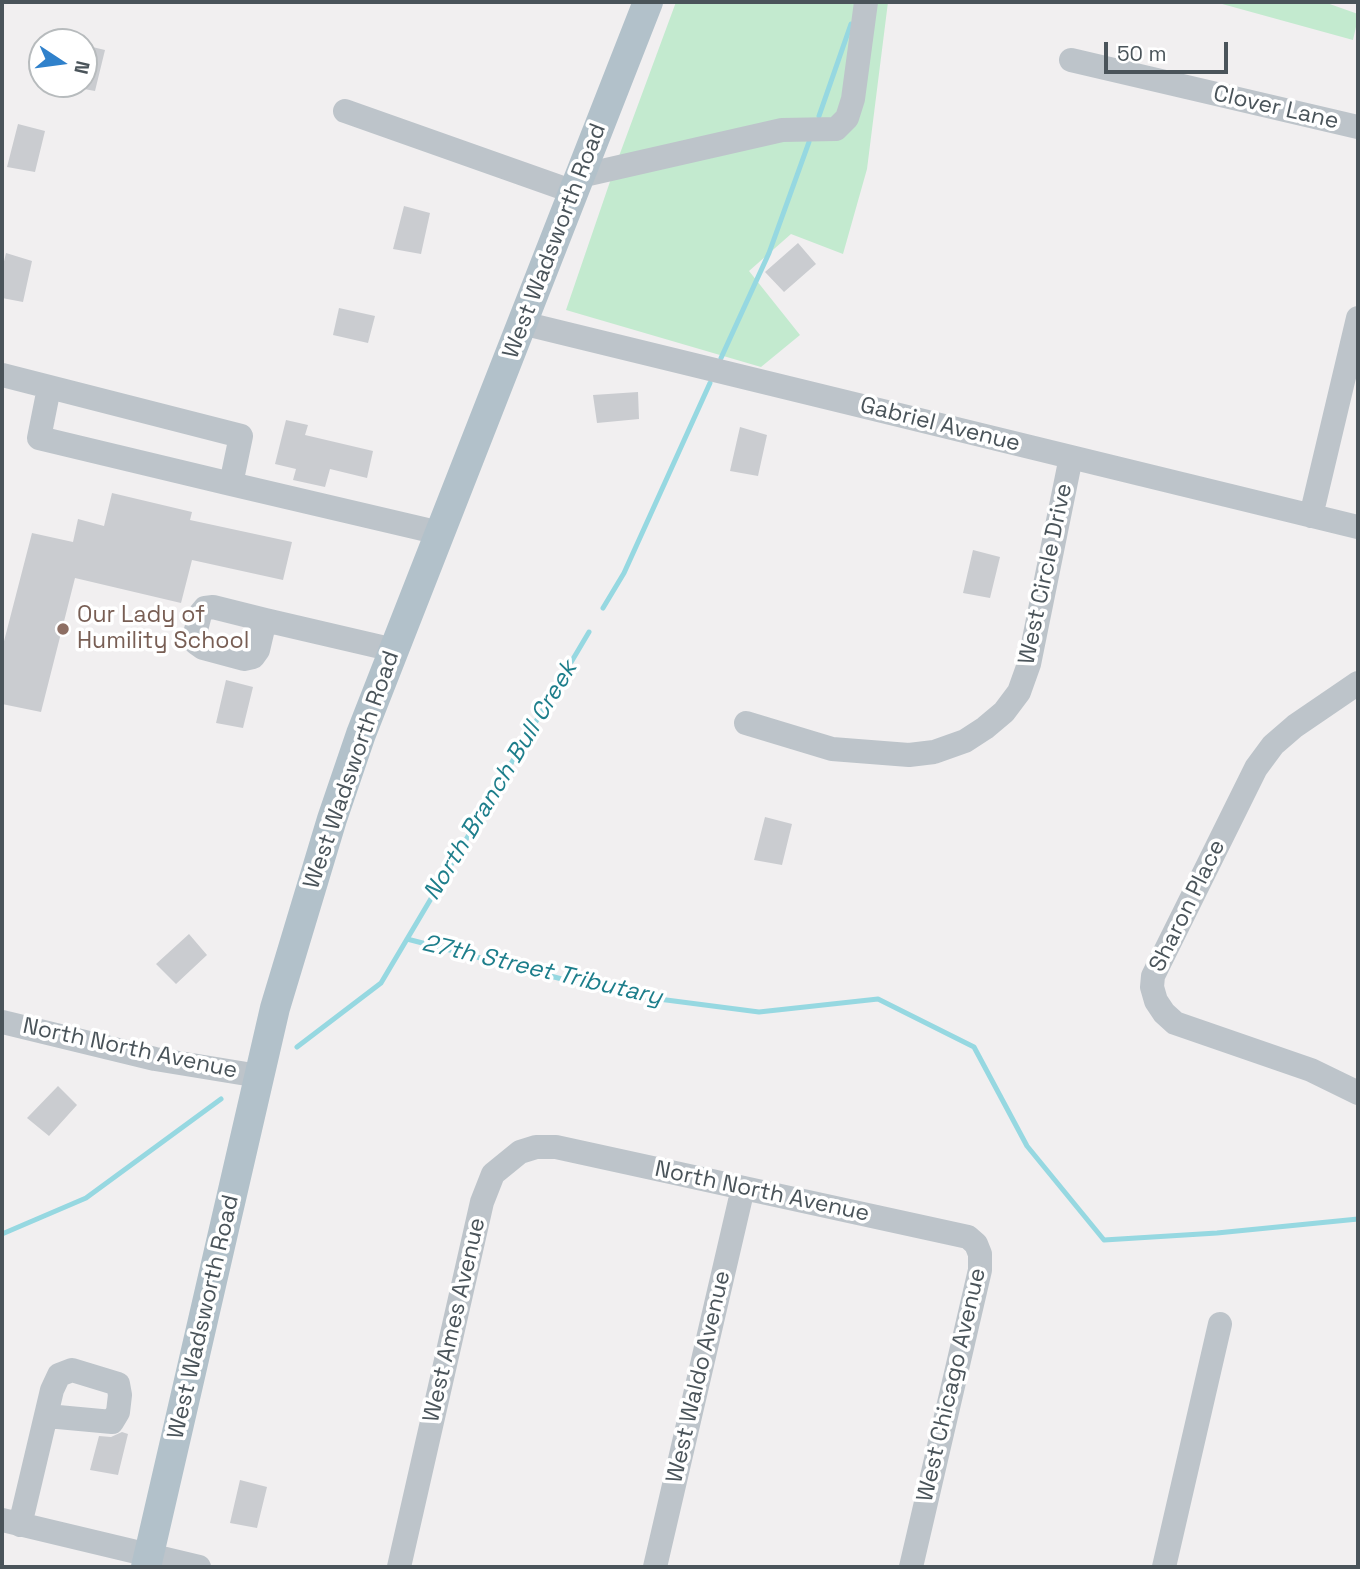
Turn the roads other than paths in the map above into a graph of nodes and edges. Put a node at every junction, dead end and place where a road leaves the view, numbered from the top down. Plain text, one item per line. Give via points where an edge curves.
1 (648, 2) edge
2 (866, 2) edge
3 (1071, 60) dead end
4 (345, 111) dead end
5 (1358, 127) edge
6 (577, 184) junction
7 (1358, 318) edge
8 (523, 323) junction
9 (2, 375) edge
10 (49, 388) junction
11 (1071, 457) junction
12 (231, 484) junction
13 (1311, 516) junction
14 (1358, 527) edge
15 (440, 533) junction
16 (265, 620) dead end
17 (394, 650) junction
18 (1358, 683) edge
19 (746, 723) dead end
20 (2, 1022) edge
21 (259, 1076) junction
22 (1358, 1093) edge
23 (586, 1153) joint
24 (743, 1188) junction
25 (938, 1230) joint
26 (1220, 1324) dead end
27 (47, 1416) dead end
28 (11, 1523) edge
29 (147, 1561) edge
30 (199, 1567) edge
31 (399, 1567) edge
32 (655, 1567) edge
33 (911, 1567) edge
34 (1164, 1567) edge

1 - 6 main road, West Wadsworth Road
2 - 6 street via 853,99 847,118 836,129 782,130
3 - 5 street, Clover Lane
4 - 6 street
6 - 8 main road, West Wadsworth Road
7 - 13 street
8 - 11 street, Gabriel Avenue
8 - 15 main road, West Wadsworth Road
9 - 10 street
10 - 12 street via 241,436
10 - 12 street via 39,438
11 - 13 street, Gabriel Avenue
11 - 19 street, West Circle Drive via 1029,664 1019,692 985,729 934,752 909,755 832,749
12 - 15 street
13 - 14 street, Gabriel Avenue
15 - 17 main road, West Wadsworth Road
16 - 17 street
17 - 21 main road, West Wadsworth Road via 332,819
18 - 22 street, Sharon Place via 1295,726 1256,768 1153,976 1152,987 1156,1001 1175,1023 1311,1070
20 - 21 street, North North Avenue via 155,1059
21 - 29 main road, West Wadsworth Road
23 - 24 street, North North Avenue
23 - 31 street, West Ames Avenue via 536,1147 520,1152 493,1174 482,1202
24 - 25 street, North North Avenue
24 - 32 street, West Waldo Avenue
25 - 33 street, West Chicago Avenue via 968,1237 976,1244 980,1270
26 - 34 street
27 - 28 street
28 - 29 street
29 - 30 street

